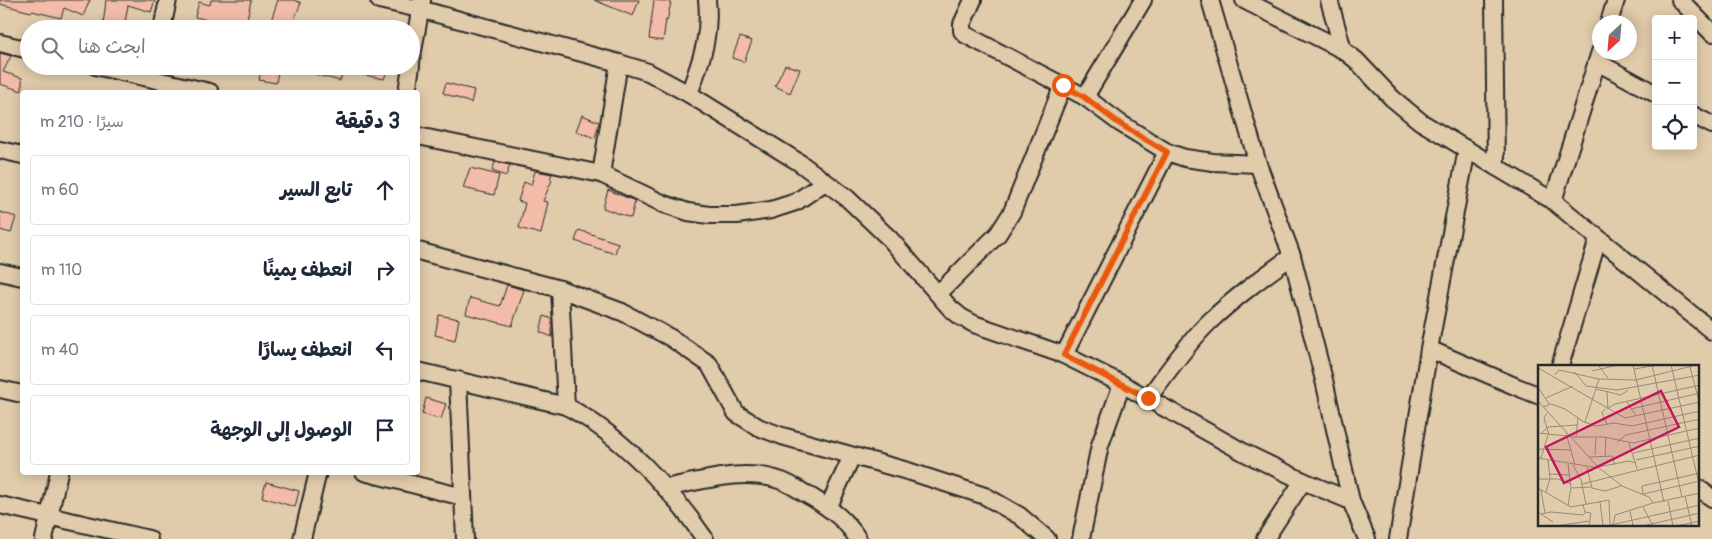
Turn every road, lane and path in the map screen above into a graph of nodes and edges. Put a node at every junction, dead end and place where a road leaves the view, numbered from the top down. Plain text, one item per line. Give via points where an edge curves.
1 (168, 0) edge
2 (379, 0) edge
3 (707, 0) edge
4 (973, 0) edge
5 (1143, 0) edge
6 (1210, 0) edge
7 (1244, 0) edge
8 (1329, 0) edge
9 (1494, 0) edge
10 (1616, 0) edge
11 (1680, 0) edge
12 (420, 4) edge
13 (1611, 15) edge
14 (164, 20) edge
15 (418, 20) edge
16 (1712, 34) edge
17 (0, 43) edge
18 (20, 48) edge
19 (1343, 50) junction
20 (1597, 60) edge
21 (1603, 60) edge
22 (619, 63) junction
23 (130, 75) edge
24 (410, 75) edge
25 (150, 80) edge
26 (1063, 85) junction
27 (200, 90) edge
28 (407, 90) edge
29 (1652, 91) edge
30 (689, 94) junction
31 (1084, 97) junction
32 (1697, 117) edge
33 (1712, 125) edge
34 (420, 136) edge
35 (0, 150) edge
36 (1467, 150) junction
37 (1167, 152) junction
38 (20, 155) edge
39 (1258, 164) junction
40 (1496, 167) junction
41 (601, 174) junction
42 (825, 182) junction
43 (1553, 202) junction
44 (1598, 239) junction
45 (420, 252) edge
46 (1292, 256) junction
47 (0, 272) edge
48 (20, 277) edge
49 (560, 289) junction
50 (938, 294) junction
51 (1712, 331) edge
52 (1429, 348) junction
53 (1064, 355) junction
54 (1560, 365) edge
55 (420, 371) edge
56 (458, 380) junction
57 (1122, 384) junction
58 (0, 389) edge
59 (20, 394) edge
60 (1538, 395) edge
61 (1148, 398) junction
62 (566, 406) junction
63 (852, 456) junction
64 (58, 475) edge
65 (317, 475) edge
66 (376, 475) edge
67 (1303, 481) junction
68 (664, 488) junction
69 (1700, 489) edge
70 (463, 497) junction
71 (1712, 498) edge
72 (1351, 501) junction
73 (0, 505) edge
74 (828, 508) junction
75 (49, 516) junction
76 (44, 539) edge
77 (149, 539) edge
78 (302, 539) edge
79 (465, 539) edge
80 (705, 539) edge
81 (858, 539) edge
82 (1047, 539) edge
83 (1081, 539) edge
84 (1265, 539) edge
85 (1367, 539) edge
86 (1398, 539) edge

1 - 14 street
2 - 12 street
3 - 30 street via 709,19 704,51
4 - 26 street via 962,24 966,35
5 - 31 street
6 - 39 street
7 - 19 street
8 - 19 street
9 - 40 street
10 - 13 street
11 - 16 street
12 - 15 street
12 - 22 street
17 - 18 street
19 - 36 street via 1421,122
20 - 43 street
21 - 29 street
22 - 30 street via 648,72
22 - 41 street
23 - 25 street
24 - 28 street
25 - 27 street
26 - 31 street
26 - 50 street via 1012,212 998,234
30 - 42 street
31 - 37 street via 1120,124
32 - 33 street
34 - 41 street
35 - 38 street
36 - 40 street
36 - 52 street
37 - 39 street via 1213,162
37 - 53 street
39 - 46 street
40 - 43 street
41 - 42 street via 664,204 709,215 771,210 796,202
42 - 50 street via 890,239
43 - 44 street
44 - 51 street
44 - 54 street
45 - 49 street
46 - 61 street via 1208,324
46 - 72 street
47 - 48 street
49 - 62 street
49 - 63 street via 622,312 709,364 736,413 758,427
50 - 53 street via 961,318
52 - 60 street
52 - 86 street
53 - 57 street
55 - 56 street
56 - 62 street
56 - 70 street
57 - 61 street
57 - 83 street via 1100,445
58 - 59 street
61 - 67 street via 1245,453
62 - 68 street via 591,420 624,446
63 - 74 street
63 - 82 street via 985,496 1020,516
64 - 75 street
65 - 78 street
66 - 70 street
67 - 72 street
67 - 84 street
68 - 74 street via 742,475 766,476 784,482
68 - 80 street
69 - 71 street
70 - 79 street
72 - 85 street
73 - 75 street
74 - 81 street via 849,525
75 - 76 street
75 - 77 street

